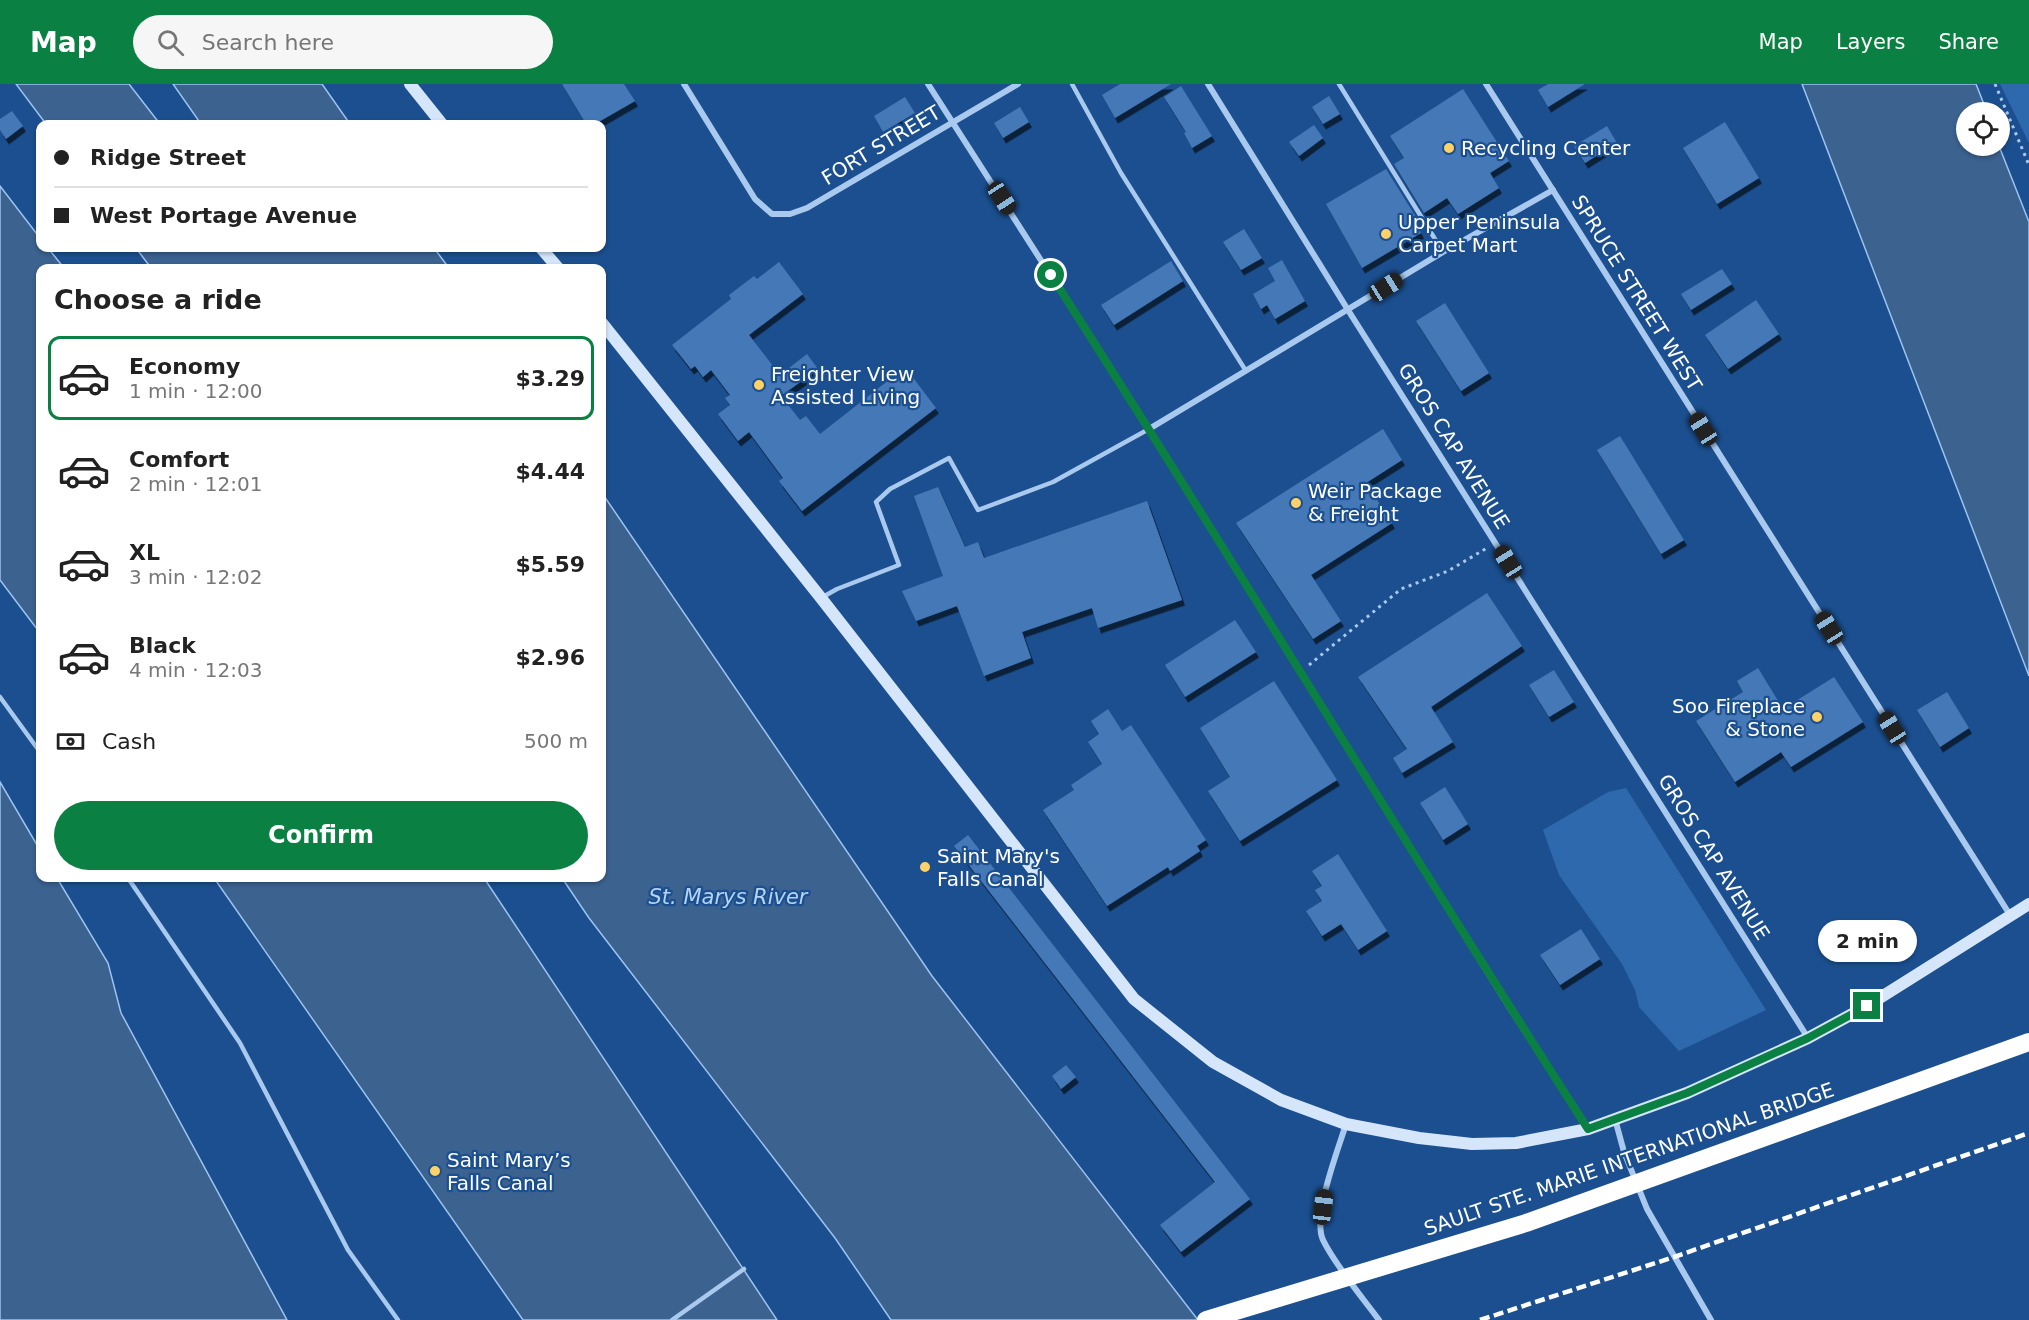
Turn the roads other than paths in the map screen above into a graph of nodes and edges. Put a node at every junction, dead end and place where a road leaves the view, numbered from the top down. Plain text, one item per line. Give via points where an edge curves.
1 (410, 84) edge
2 (684, 84) edge
3 (928, 84) edge
4 (1018, 84) edge
5 (1072, 84) edge
6 (1208, 84) edge
7 (1339, 84) edge
8 (1486, 84) edge
9 (439, 120) edge
10 (952, 122) junction
11 (1552, 190) junction
12 (544, 252) edge
13 (1443, 252) junction
14 (555, 264) edge
15 (1348, 310) junction
16 (606, 328) edge
17 (1246, 371) junction
18 (1149, 429) junction
19 (821, 598) junction
20 (0, 697) edge
21 (36, 746) edge
22 (131, 882) edge
23 (2029, 904) edge
24 (2010, 915) junction
25 (1808, 1038) junction
26 (2029, 1042) edge
27 (1615, 1119) junction
28 (1346, 1124) junction
29 (1588, 1129) junction
30 (744, 1269) dead end
31 (398, 1320) edge
32 (672, 1320) edge
33 (1206, 1320) edge
34 (1379, 1320) edge
35 (1711, 1320) edge

1 - 9 street
2 - 10 street, FORT STREET via 755,199 772,214 790,214 807,208
3 - 10 street
4 - 10 street, FORT STREET
5 - 17 lane via 1121,173
6 - 15 street, GROS CAP AVENUE
7 - 13 lane
8 - 11 street, SPRUCE STREET WEST
10 - 18 street
11 - 13 street
11 - 24 street, SPRUCE STREET WEST
12 - 14 street
13 - 15 street
15 - 17 street
15 - 25 street, GROS CAP AVENUE
16 - 19 street
17 - 18 street
18 - 19 lane via 1053,482 978,510 949,458 890,489 876,502 899,565
18 - 29 street
19 - 28 street via 1134,999 1213,1062 1281,1100
20 - 21 lane
22 - 31 lane via 240,1043 348,1250
23 - 24 street
24 - 25 street via 1867,1006
25 - 27 street via 1687,1093
26 - 33 highway, SAULT STE. MARIE INTERNATIONAL BRIDGE, bridge via 1526,1223
27 - 29 street
27 - 35 street via 1647,1209
28 - 29 street via 1472,1144 1516,1143
28 - 34 street via 1326,1188 1323,1239
30 - 32 lane

